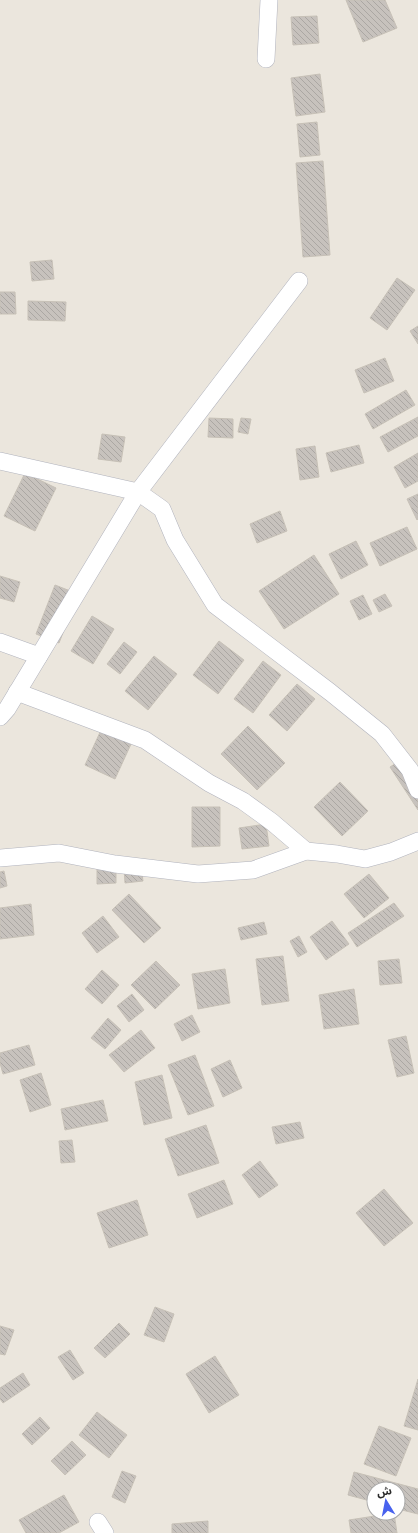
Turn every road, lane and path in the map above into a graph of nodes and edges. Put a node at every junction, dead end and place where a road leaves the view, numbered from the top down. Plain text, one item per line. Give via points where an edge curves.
1 (269, 0) edge
2 (266, 60) dead end
3 (299, 281) dead end
4 (0, 461) edge
5 (138, 492) junction
6 (0, 642) edge
7 (39, 656) junction
8 (17, 692) junction
9 (0, 717) edge
10 (418, 790) edge
11 (418, 841) edge
12 (306, 851) junction
13 (0, 858) edge

1 - 2 street
3 - 5 street
4 - 5 street
5 - 7 street
5 - 10 street via 162,508 175,540 214,605 382,734 410,770
6 - 7 street
7 - 8 street
8 - 9 street
8 - 12 street via 145,740 209,783 243,801
11 - 12 street via 365,859
12 - 13 street via 253,870 198,874 115,864 58,853

